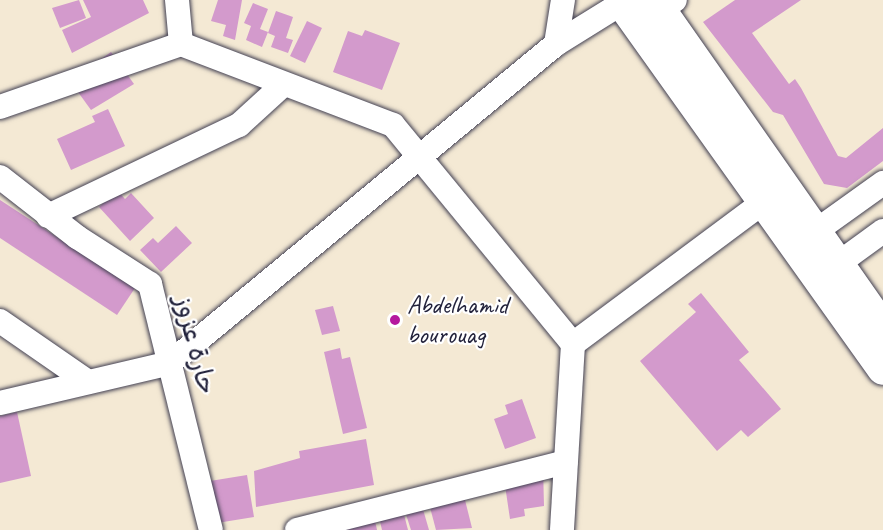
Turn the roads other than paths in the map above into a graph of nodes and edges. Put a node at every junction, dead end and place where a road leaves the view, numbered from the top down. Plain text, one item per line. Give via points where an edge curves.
1 (177, 0) edge
2 (563, 0) edge
3 (621, 2) edge
4 (663, 3) edge
5 (181, 44) junction
6 (556, 44) junction
7 (284, 85) junction
8 (0, 107) edge
9 (419, 157) junction
10 (0, 177) edge
11 (883, 183) edge
12 (762, 202) junction
13 (48, 216) junction
14 (883, 231) edge
15 (805, 239) junction
16 (827, 272) junction
17 (0, 321) edge
18 (883, 328) edge
19 (573, 344) junction
20 (170, 363) junction
21 (883, 369) edge
22 (88, 382) junction
23 (0, 403) edge
24 (566, 462) junction
25 (211, 530) edge
26 (297, 530) edge
27 (562, 530) edge

1 - 5 street
2 - 6 street
3 - 4 street
3 - 6 street
3 - 12 main road
4 - 15 main road
5 - 7 street
5 - 8 street
6 - 9 street
7 - 9 street via 393,125
7 - 13 street via 239,125
9 - 19 street
9 - 20 street
10 - 13 street, حارة عزوز
11 - 15 street
12 - 15 main road
12 - 19 street
13 - 20 street, حارة عزوز via 150,284
14 - 16 street
15 - 16 main road
16 - 18 main road
16 - 21 main road
17 - 22 street
19 - 24 street
20 - 22 street
20 - 25 street, حارة عزوز
22 - 23 street
24 - 26 street
24 - 27 street

